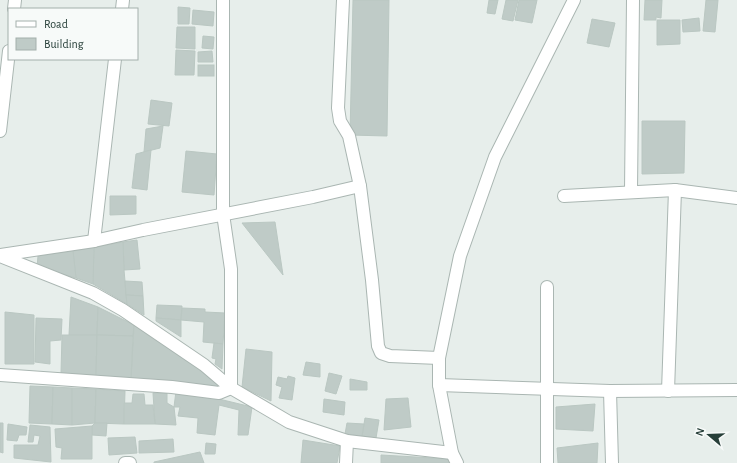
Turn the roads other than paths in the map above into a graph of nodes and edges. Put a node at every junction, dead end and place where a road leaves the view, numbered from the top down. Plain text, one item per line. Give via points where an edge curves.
1 (223, 0) edge
2 (343, 0) edge
3 (574, 0) edge
4 (633, 0) edge
5 (8, 55) edge
6 (115, 60) edge
7 (3, 75) edge
8 (0, 131) edge
9 (360, 186) junction
10 (675, 190) junction
11 (631, 191) junction
12 (564, 196) dead end
13 (737, 198) edge
14 (223, 214) junction
15 (94, 241) junction
16 (0, 255) edge
17 (547, 287) dead end
18 (439, 358) junction
19 (0, 375) edge
20 (439, 385) junction
21 (231, 388) junction
22 (547, 389) junction
23 (737, 390) edge
24 (610, 391) junction
25 (668, 391) junction
26 (348, 441) junction
27 (455, 458) edge
28 (125, 463) edge
29 (130, 463) edge
30 (346, 463) edge
31 (547, 463) edge
32 (612, 463) edge

1 - 14 street
2 - 9 street via 338,108 340,121 349,136
3 - 18 street via 495,156 460,256
4 - 11 street
5 - 7 street
6 - 15 street
7 - 8 street
9 - 14 street
9 - 18 street via 378,346 381,353 390,356
10 - 11 street
10 - 13 street
10 - 25 street
11 - 12 street
14 - 15 street
14 - 21 street via 231,268
15 - 16 street
16 - 21 street via 93,293 123,310 204,365
17 - 22 street
18 - 20 street
19 - 21 street via 172,387 219,393
20 - 22 street
20 - 27 street
21 - 26 street via 289,422
22 - 24 street
22 - 31 street
23 - 25 street
24 - 25 street
24 - 32 street
26 - 27 street
26 - 30 street
28 - 29 street

